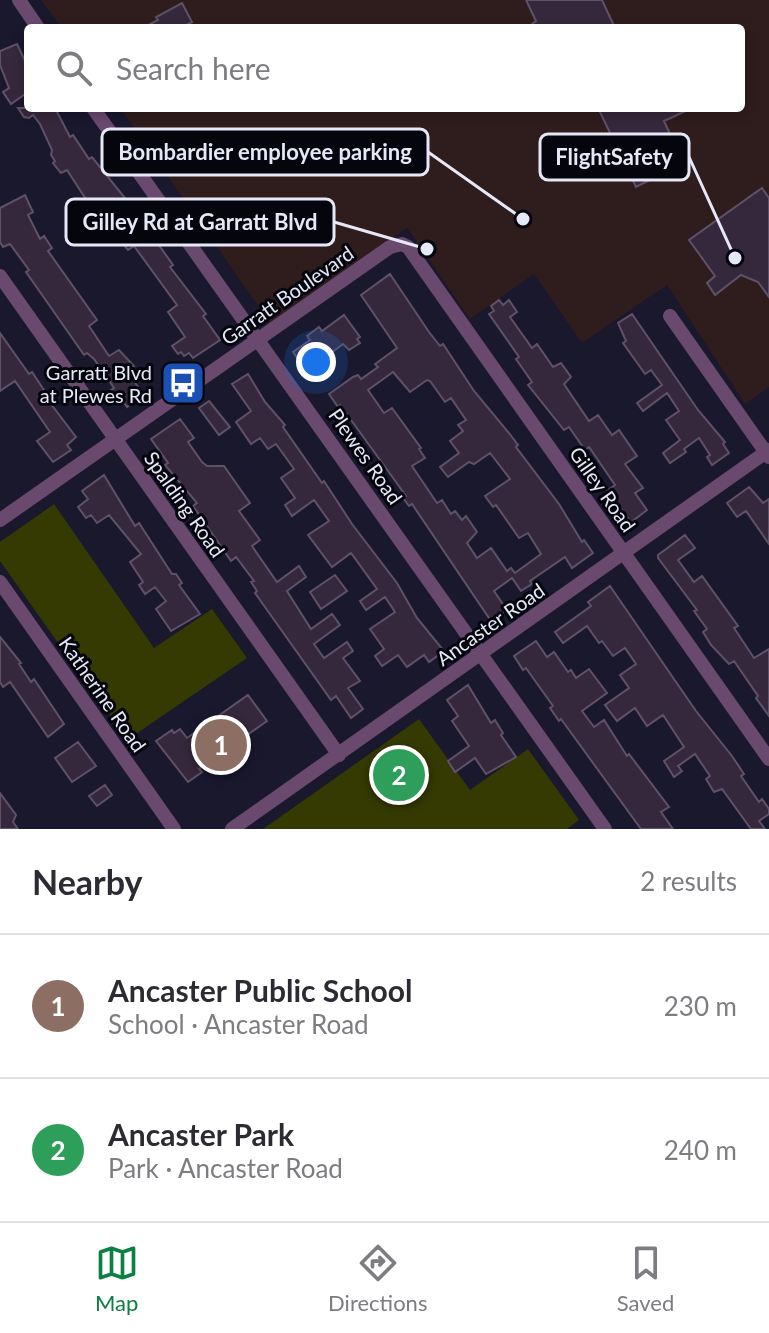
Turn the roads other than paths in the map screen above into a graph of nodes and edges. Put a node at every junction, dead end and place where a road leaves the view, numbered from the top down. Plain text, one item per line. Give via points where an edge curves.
1 (19, 0) edge
2 (35, 24) edge
3 (96, 112) edge
4 (402, 244) joint
5 (0, 276) edge
6 (670, 316) dead end
7 (258, 339) junction
8 (116, 440) junction
9 (768, 453) edge
10 (0, 520) edge
11 (624, 554) junction
12 (0, 582) edge
13 (482, 655) junction
14 (339, 755) junction
15 (769, 759) edge
16 (174, 829) edge
17 (232, 829) edge
18 (605, 829) edge

1 - 2 street
3 - 7 street, Plewes Road
4 - 7 street, Garratt Boulevard via 390,247
4 - 11 street, Gilley Road
5 - 8 street, Spalding Road
6 - 9 street
7 - 8 street, Garratt Boulevard
7 - 13 street, Plewes Road
8 - 10 street, Garratt Boulevard
8 - 14 street, Spalding Road
9 - 11 street, Ancaster Road
11 - 13 street, Ancaster Road
11 - 15 street, Gilley Road
12 - 16 street, Katherine Road
13 - 14 street, Ancaster Road
13 - 18 street, Plewes Road
14 - 17 street, Ancaster Road

